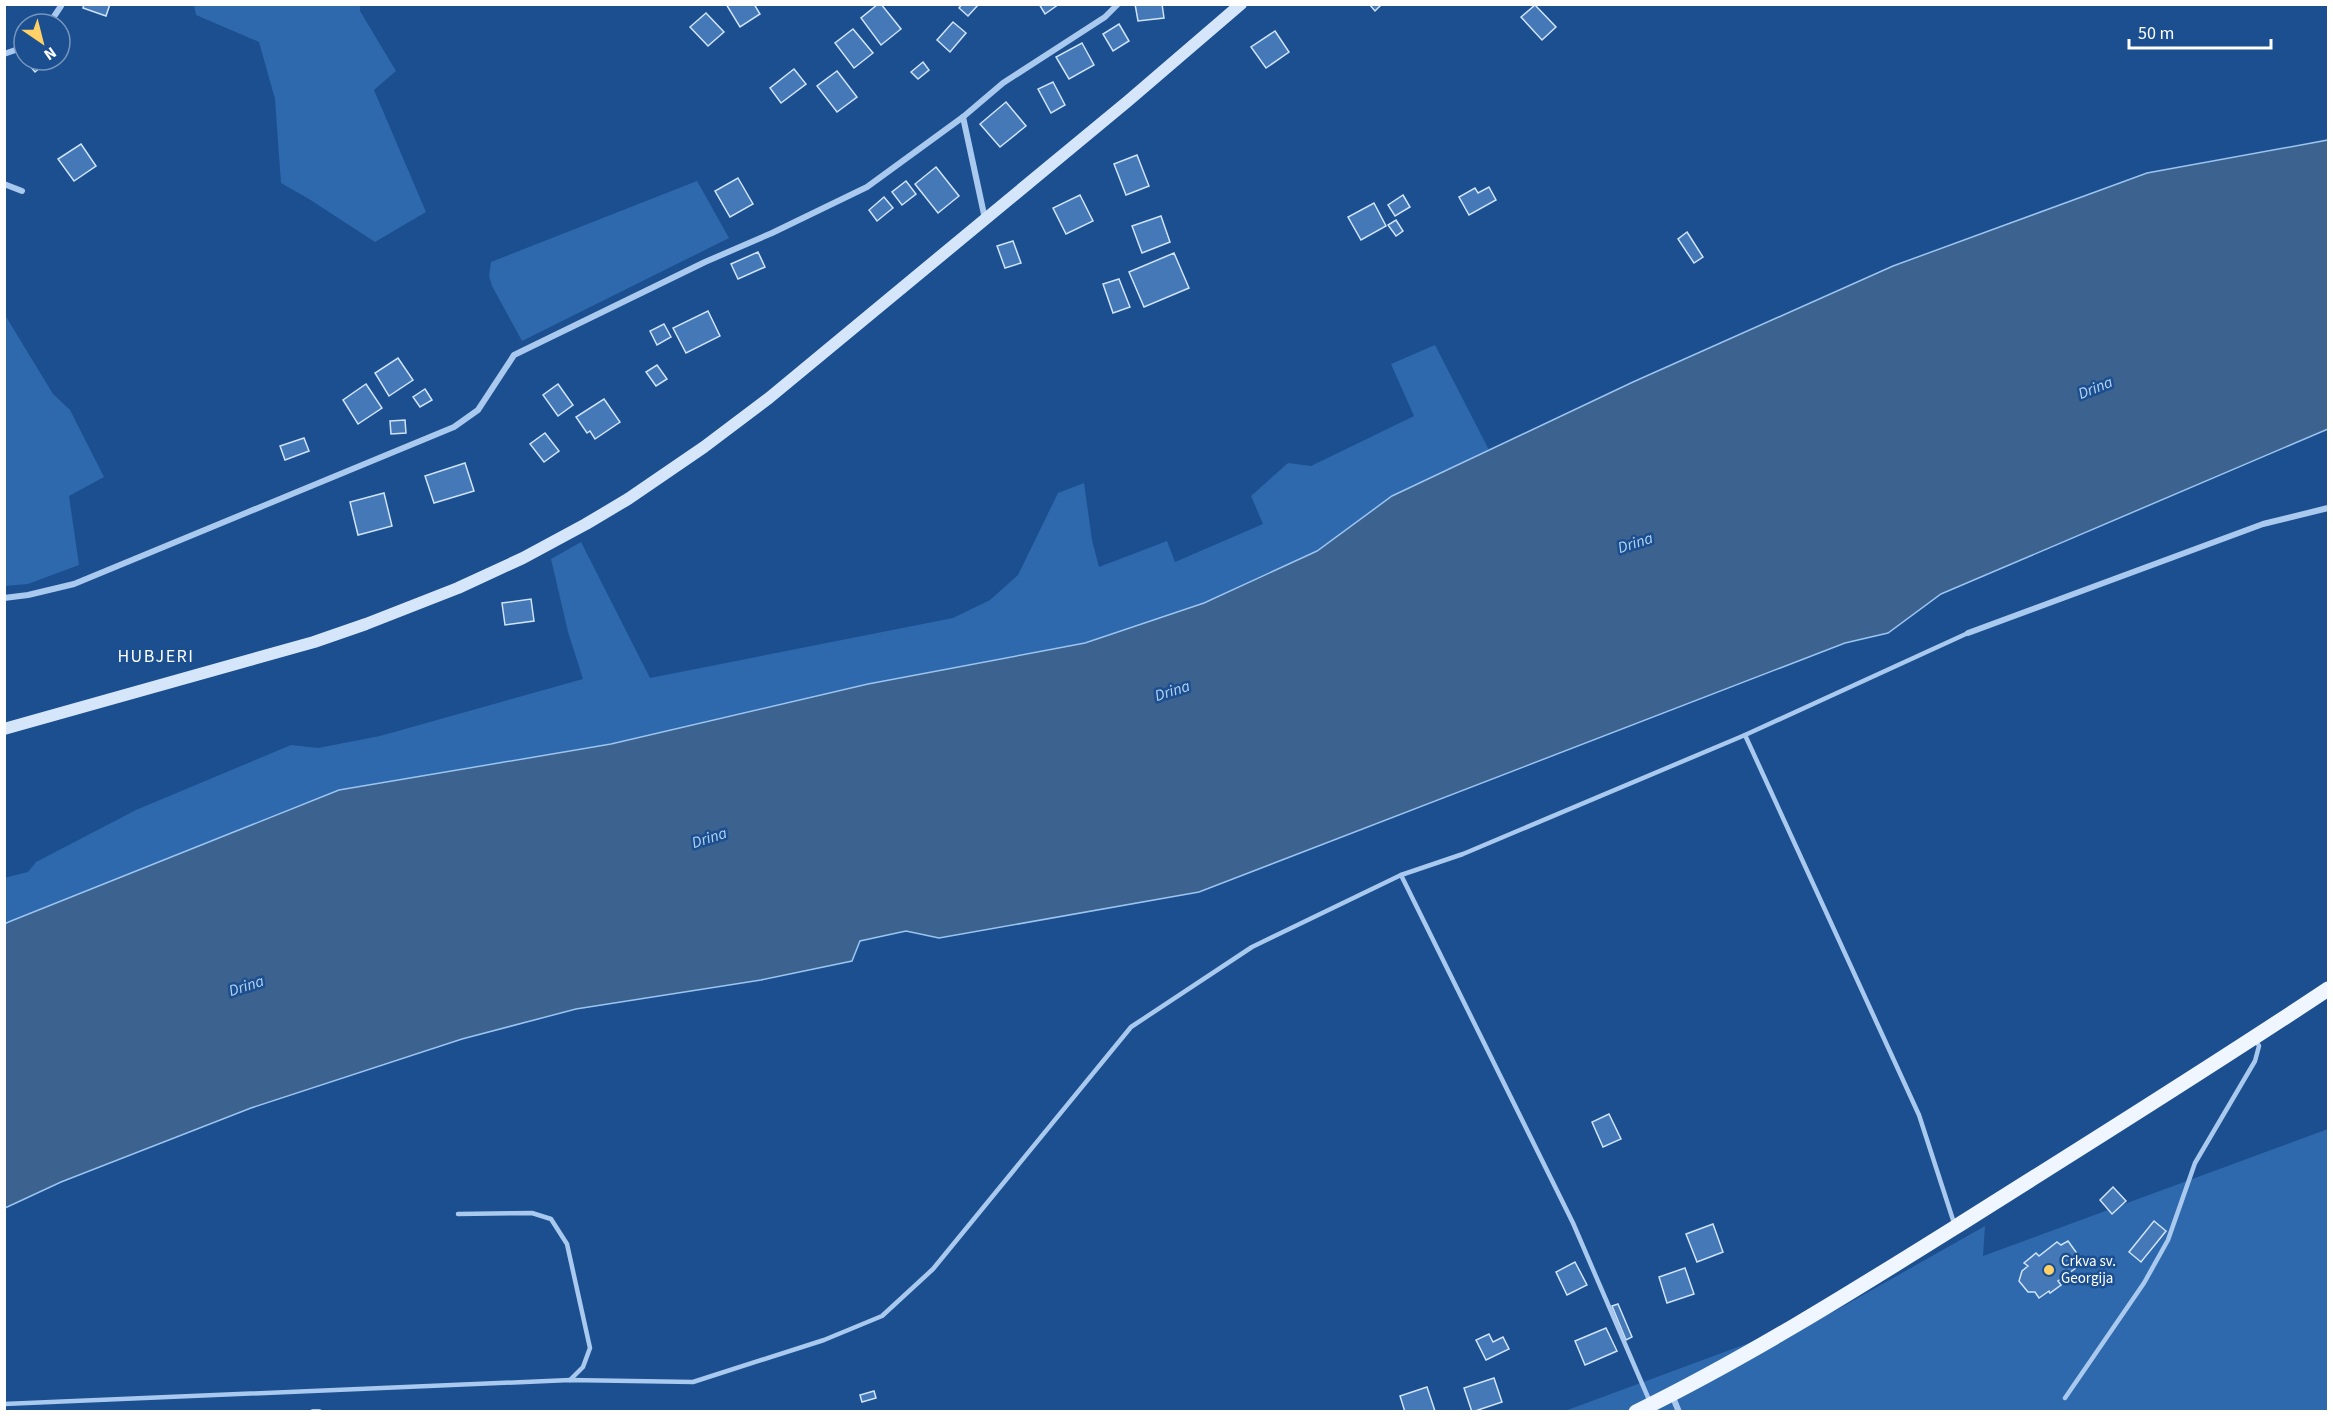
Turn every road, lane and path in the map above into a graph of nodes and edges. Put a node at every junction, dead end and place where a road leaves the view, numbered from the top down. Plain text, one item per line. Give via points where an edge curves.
1 (1118, 4) edge
2 (1241, 4) edge
3 (61, 6) dead end
4 (57, 12) edge
5 (963, 117) junction
6 (4, 184) edge
7 (22, 191) dead end
8 (985, 219) junction
9 (2328, 508) edge
10 (4, 598) edge
11 (1968, 633) joint
12 (4, 729) edge
13 (1745, 735) junction
14 (1401, 875) junction
15 (2328, 989) edge
16 (2254, 1038) junction
17 (458, 1214) dead end
18 (1955, 1227) junction
19 (570, 1380) junction
20 (1671, 1395) junction
21 (2065, 1398) dead end
22 (4, 1404) edge
23 (1651, 1404) junction
24 (313, 1412) edge
25 (319, 1412) edge
26 (1636, 1412) edge
27 (1679, 1412) edge

1 - 5 street via 1003,83
2 - 8 street
3 - 4 street
5 - 8 street
5 - 10 street via 867,187 514,355 478,410 454,427 75,584
6 - 7 street
8 - 12 street via 704,447 628,499 523,558 458,588 314,642
9 - 11 street via 2264,524
11 - 13 lane
13 - 14 lane via 1463,854
13 - 18 lane via 1919,1115
14 - 19 lane via 1252,947 1131,1027 933,1269 882,1316 824,1340 693,1382
14 - 23 lane via 1573,1223
15 - 16 main road
16 - 18 main road
16 - 21 lane via 2259,1046 2255,1061 2195,1163 2168,1240 2144,1283
17 - 19 lane via 532,1213 550,1219 556,1227 567,1244 590,1348 583,1367
18 - 20 main road via 1834,1303
19 - 22 lane
20 - 23 main road
20 - 27 street
23 - 26 main road
24 - 25 street

